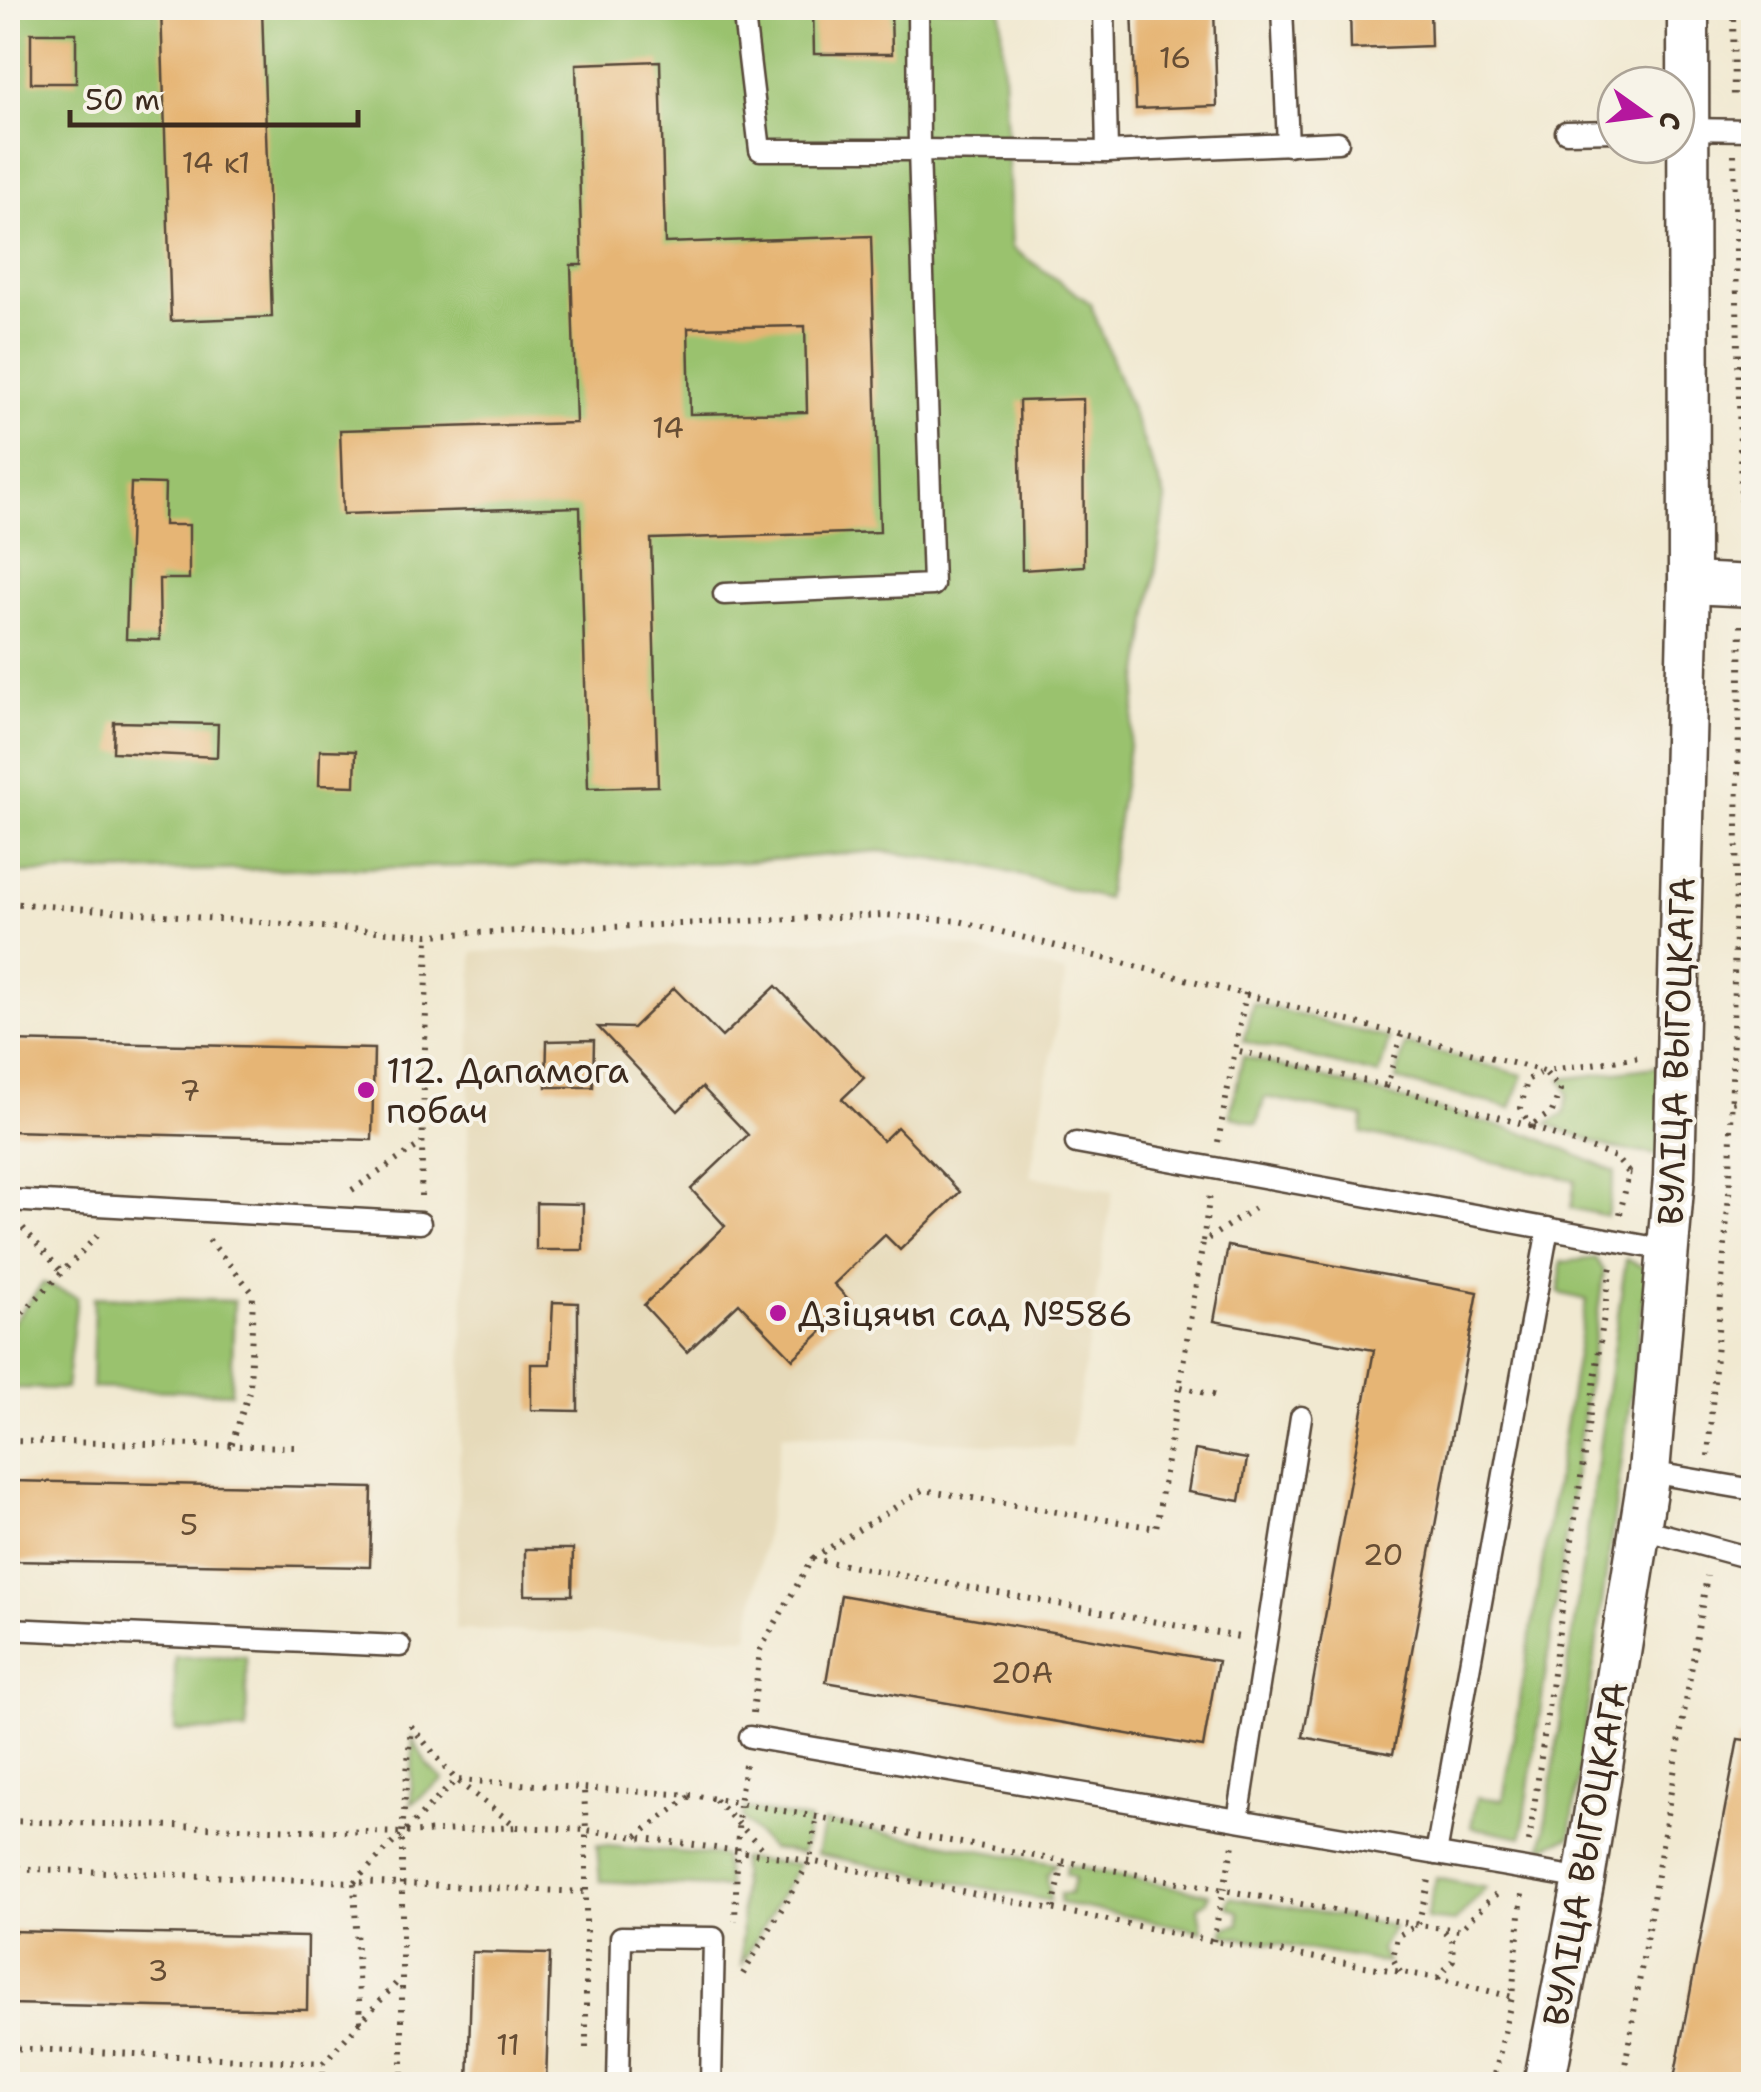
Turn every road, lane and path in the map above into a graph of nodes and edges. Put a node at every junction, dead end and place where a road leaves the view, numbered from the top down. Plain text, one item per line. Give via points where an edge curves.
1 (743, 8) edge
2 (918, 8) edge
3 (1104, 8) edge
4 (1282, 8) edge
5 (1688, 8) edge
6 (1733, 8) edge
7 (1686, 65) edge
8 (1696, 129) edge
9 (1744, 130) edge
10 (1596, 131) edge
11 (1566, 132) dead end
12 (1338, 142) dead end
13 (1288, 145) junction
14 (919, 150) junction
15 (1108, 152) junction
16 (1684, 165) edge
17 (1690, 583) junction
18 (1748, 586) edge
19 (724, 594) dead end
20 (1740, 644) junction
21 (1754, 646) edge
22 (8, 904) edge
23 (428, 935) junction
24 (1246, 993) junction
25 (1401, 1035) junction
26 (1680, 1052) junction
27 (1544, 1070) junction
28 (1387, 1086) junction
29 (1754, 1097) edge
30 (1732, 1102) junction
31 (1530, 1126) junction
32 (1076, 1143) dead end
33 (422, 1144) junction
34 (1629, 1173) junction
35 (1674, 1177) junction
36 (1730, 1181) junction
37 (8, 1200) edge
38 (1278, 1208) dead end
39 (336, 1218) junction
40 (420, 1223) joint
41 (23, 1228) dead end
42 (1548, 1228) junction
43 (202, 1232) dead end
44 (100, 1233) dead end
45 (1615, 1240) junction
46 (1667, 1250) junction
47 (62, 1272) junction
48 (8, 1328) edge
49 (1181, 1387) junction
50 (1216, 1396) dead end
51 (1301, 1418) dead end
52 (8, 1441) edge
53 (231, 1446) junction
54 (295, 1447) dead end
55 (1723, 1464) dead end
56 (1649, 1472) junction
57 (1754, 1490) edge
58 (1639, 1528) junction
59 (1712, 1548) junction
60 (812, 1558) dead end
61 (1754, 1559) edge
62 (8, 1629) edge
63 (400, 1646) dead end
64 (750, 1737) dead end
65 (456, 1780) junction
66 (584, 1790) junction
67 (692, 1796) junction
68 (714, 1799) junction
69 (817, 1814) dead end
70 (1238, 1820) junction
71 (8, 1821) edge
72 (736, 1821) junction
73 (518, 1827) junction
74 (586, 1830) junction
75 (402, 1833) junction
76 (636, 1837) junction
77 (736, 1850) junction
78 (766, 1853) junction
79 (1436, 1854) junction
80 (810, 1860) junction
81 (1064, 1861) dead end
82 (8, 1868) edge
83 (1526, 1869) junction
84 (1584, 1879) junction
85 (354, 1882) junction
86 (402, 1887) junction
87 (586, 1892) junction
88 (1054, 1908) junction
89 (1442, 1928) dead end
90 (735, 1929) dead end
91 (1213, 1941) junction
92 (734, 1968) dead end
93 (1401, 1973) junction
94 (402, 1977) junction
95 (1438, 1978) junction
96 (1512, 1997) junction
97 (360, 2022) junction
98 (8, 2048) edge
99 (323, 2062) junction
100 (586, 2065) dead end
101 (323, 2084) edge
102 (402, 2084) edge
103 (618, 2084) edge
104 (711, 2084) edge
105 (1493, 2084) edge
106 (1544, 2084) edge
107 (1622, 2084) edge

1 - 14 lane via 760,150
2 - 14 lane
3 - 15 lane
4 - 13 lane
5 - 7 street, ВУЛІЦА ВЫГОЦКАГА
6 - 9 path
8 - 9 lane
9 - 18 path
10 - 11 lane
12 - 13 lane
13 - 15 lane
14 - 15 lane
14 - 19 lane via 933,585
16 - 17 street, ВУЛІЦА ВЫГОЦКАГА
17 - 18 street
17 - 26 street, ВУЛІЦА ВЫГОЦКАГА
18 - 20 path
20 - 21 path
20 - 30 path
22 - 23 path
23 - 24 path via 884,915 958,921
23 - 33 path
24 - 25 path
24 - 28 path via 1235,1050
25 - 27 path
25 - 28 path
26 - 27 path
26 - 35 street, ВУЛІЦА ВЫГОЦКАГА
27 - 31 path via 1528,1080 1521,1108
27 - 31 path via 1560,1090 1552,1112
28 - 31 path
29 - 30 path
30 - 36 path
31 - 34 path via 1615,1157
32 - 42 lane
33 - 39 path via 348,1193
33 - 40 path
34 - 35 path
34 - 45 path
35 - 36 path
35 - 46 street, ВУЛІЦА ВЫГОЦКАГА
36 - 55 path via 1708,1460
37 - 39 lane
38 - 49 path via 1259,1205 1203,1242
39 - 40 lane
41 - 47 path
42 - 45 lane
42 - 79 lane
43 - 53 path via 253,1293 250,1389
44 - 47 path
45 - 46 lane
45 - 83 path
46 - 56 street, ВУЛІЦА ВЫГОЦКАГА
47 - 48 path
49 - 50 path
49 - 60 path via 1156,1528 923,1490
51 - 70 lane
52 - 53 path
53 - 54 path
56 - 57 lane
56 - 58 street, ВУЛІЦА ВЫГОЦКАГА
58 - 59 lane
58 - 84 street, ВУЛІЦА ВЫГОЦКАГА
59 - 61 lane
59 - 107 path
62 - 63 lane
64 - 70 lane
65 - 66 path
65 - 73 path
65 - 75 path
65 - 75 path via 410,1726
66 - 67 path
66 - 74 path
67 - 68 path
67 - 76 path
68 - 72 path
68 - 72 path via 740,1803
69 - 80 path
70 - 79 lane
70 - 91 path
71 - 75 path
72 - 77 path
72 - 78 path
73 - 74 path
73 - 75 path
74 - 76 path
74 - 87 path
75 - 85 path
75 - 86 path
76 - 77 path
77 - 78 path
77 - 90 path
78 - 80 path
79 - 83 lane
79 - 93 path via 1418,1924 1397,1936 1393,1959
80 - 88 path
80 - 92 path via 734,1988
81 - 88 path
82 - 85 path
83 - 84 lane
83 - 96 path
84 - 106 street, ВУЛІЦА ВЫГОЦКАГА
85 - 86 path
85 - 97 path
86 - 87 path
86 - 94 path
87 - 100 path
88 - 91 path
89 - 95 path via 1452,1940 1452,1960
91 - 93 path
93 - 95 path
94 - 97 path
94 - 102 path
95 - 96 path
96 - 105 path
97 - 99 path
98 - 99 path
99 - 101 path
103 - 104 lane via 622,1937 714,1938

